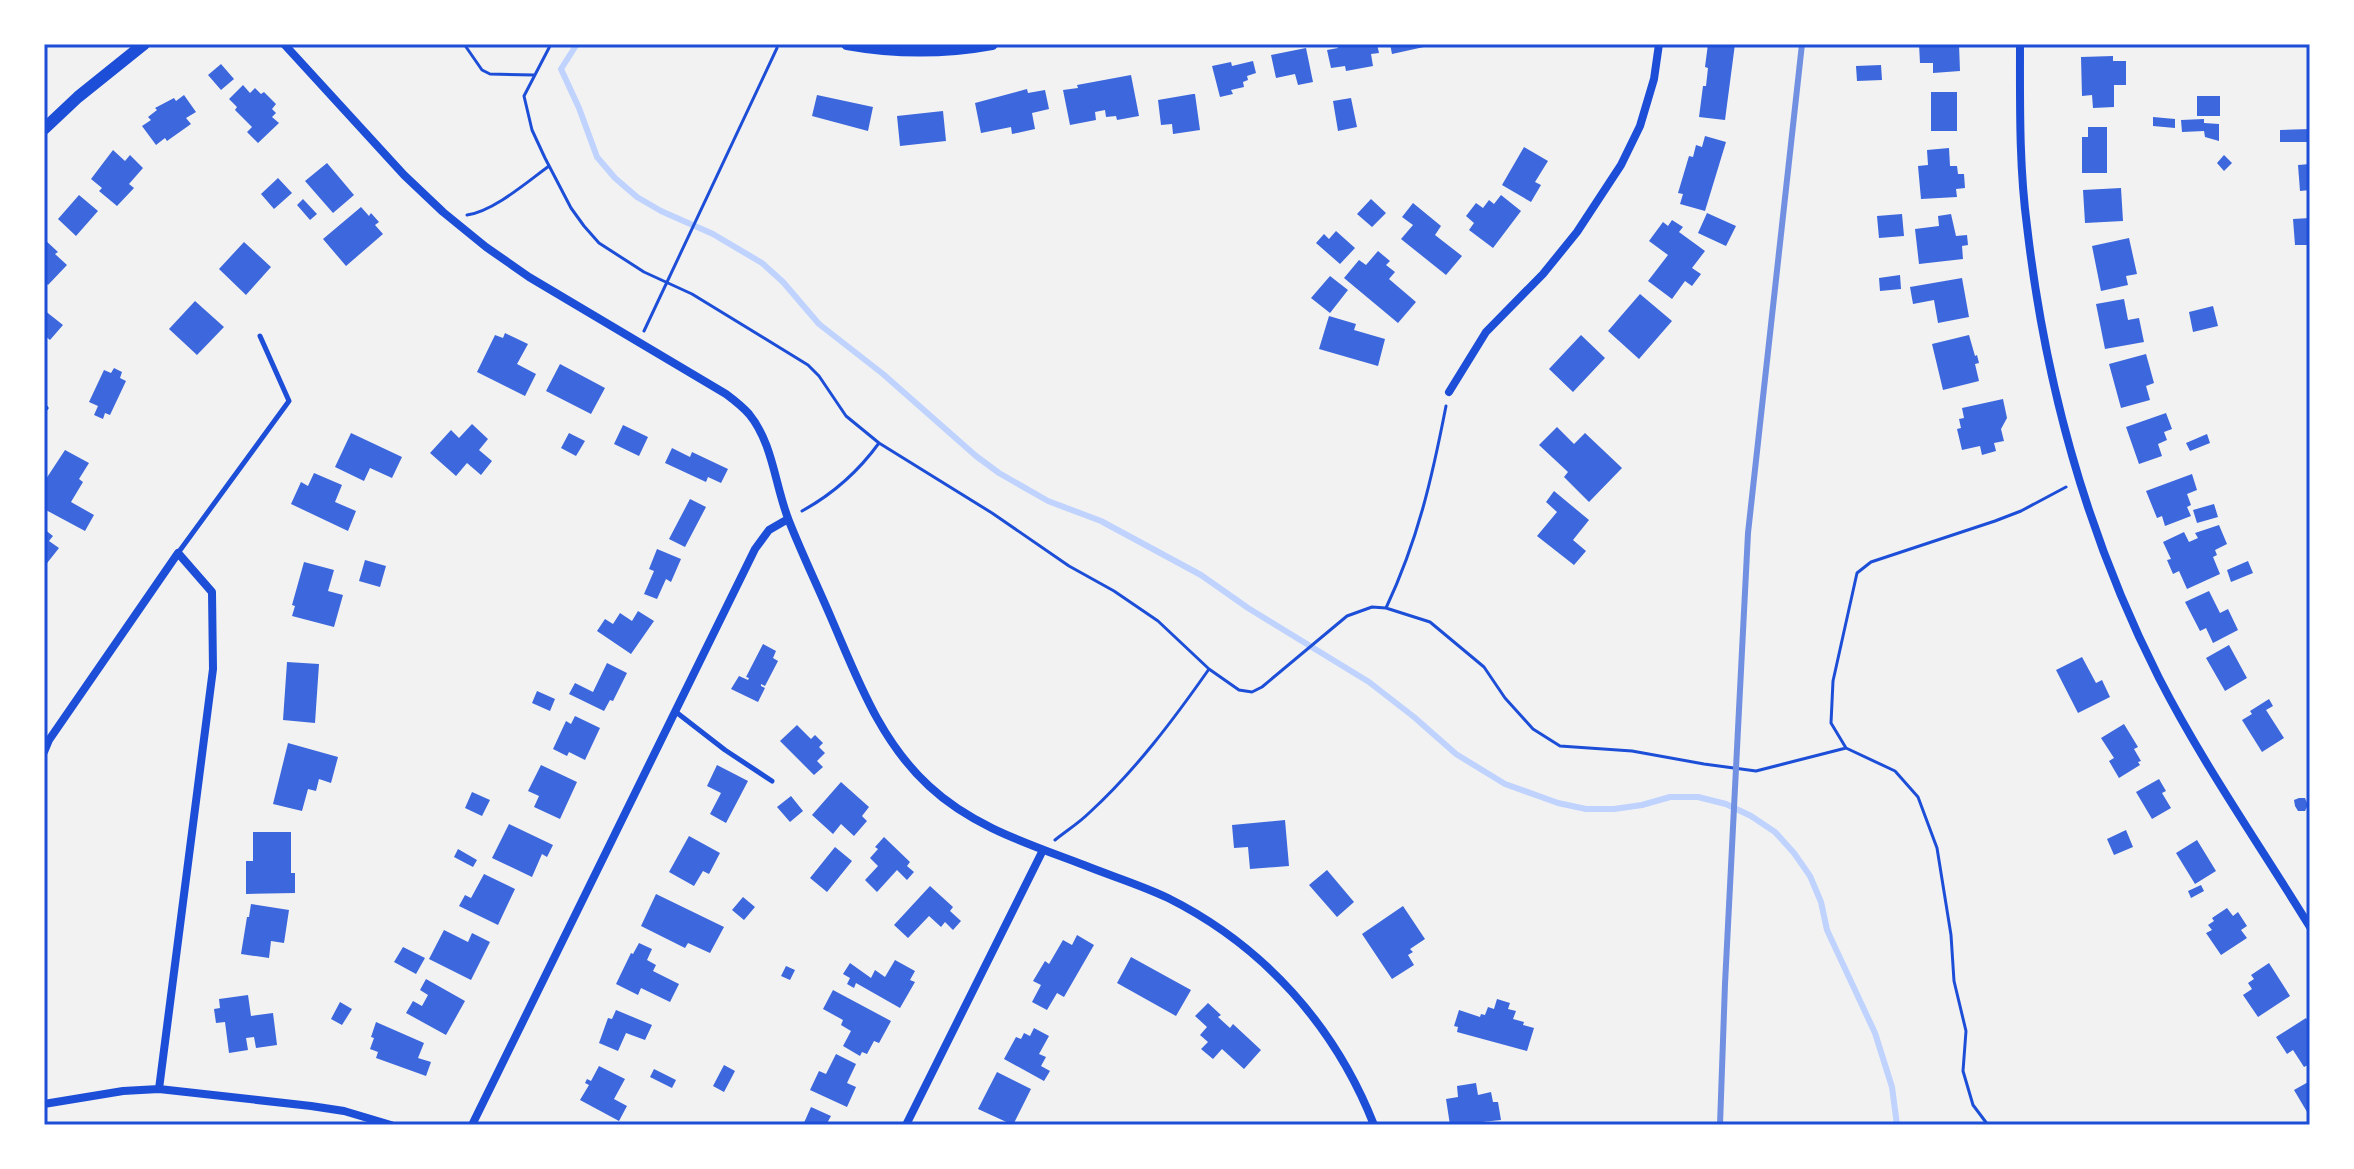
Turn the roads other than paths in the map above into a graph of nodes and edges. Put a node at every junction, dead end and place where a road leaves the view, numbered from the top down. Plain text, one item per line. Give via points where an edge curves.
1 (144, 44) edge
2 (284, 44) edge
3 (847, 44) edge
4 (992, 44) edge
5 (1659, 44) edge
6 (2020, 44) edge
7 (44, 129) edge
8 (260, 336) dead end
9 (1449, 392) road end
10 (788, 519) junction
11 (178, 553) junction
12 (675, 712) junction
13 (44, 752) edge
14 (772, 781) dead end
15 (1043, 850) junction
16 (2310, 927) edge
17 (159, 1089) junction
18 (44, 1104) edge
19 (391, 1125) edge
20 (472, 1125) edge
21 (906, 1125) edge
22 (1374, 1125) edge

1 - 7 street
2 - 10 street via 447,216 529,277 726,394 748,413 765,442
3 - 4 street via 918,52
5 - 9 street via 1640,126 1621,165 1577,232 1486,332
6 - 16 street via 2026,223 2041,330 2079,482 2107,562 2159,678
8 - 11 lane via 289,401
10 - 12 street via 769,530 755,549
10 - 15 street via 869,704 898,751 962,812
11 - 13 street
11 - 17 street via 212,592 213,669
12 - 14 lane
12 - 20 street
15 - 21 street
15 - 22 street via 1165,897 1238,941 1309,1010 1338,1050
17 - 18 street
17 - 19 street via 344,1111

